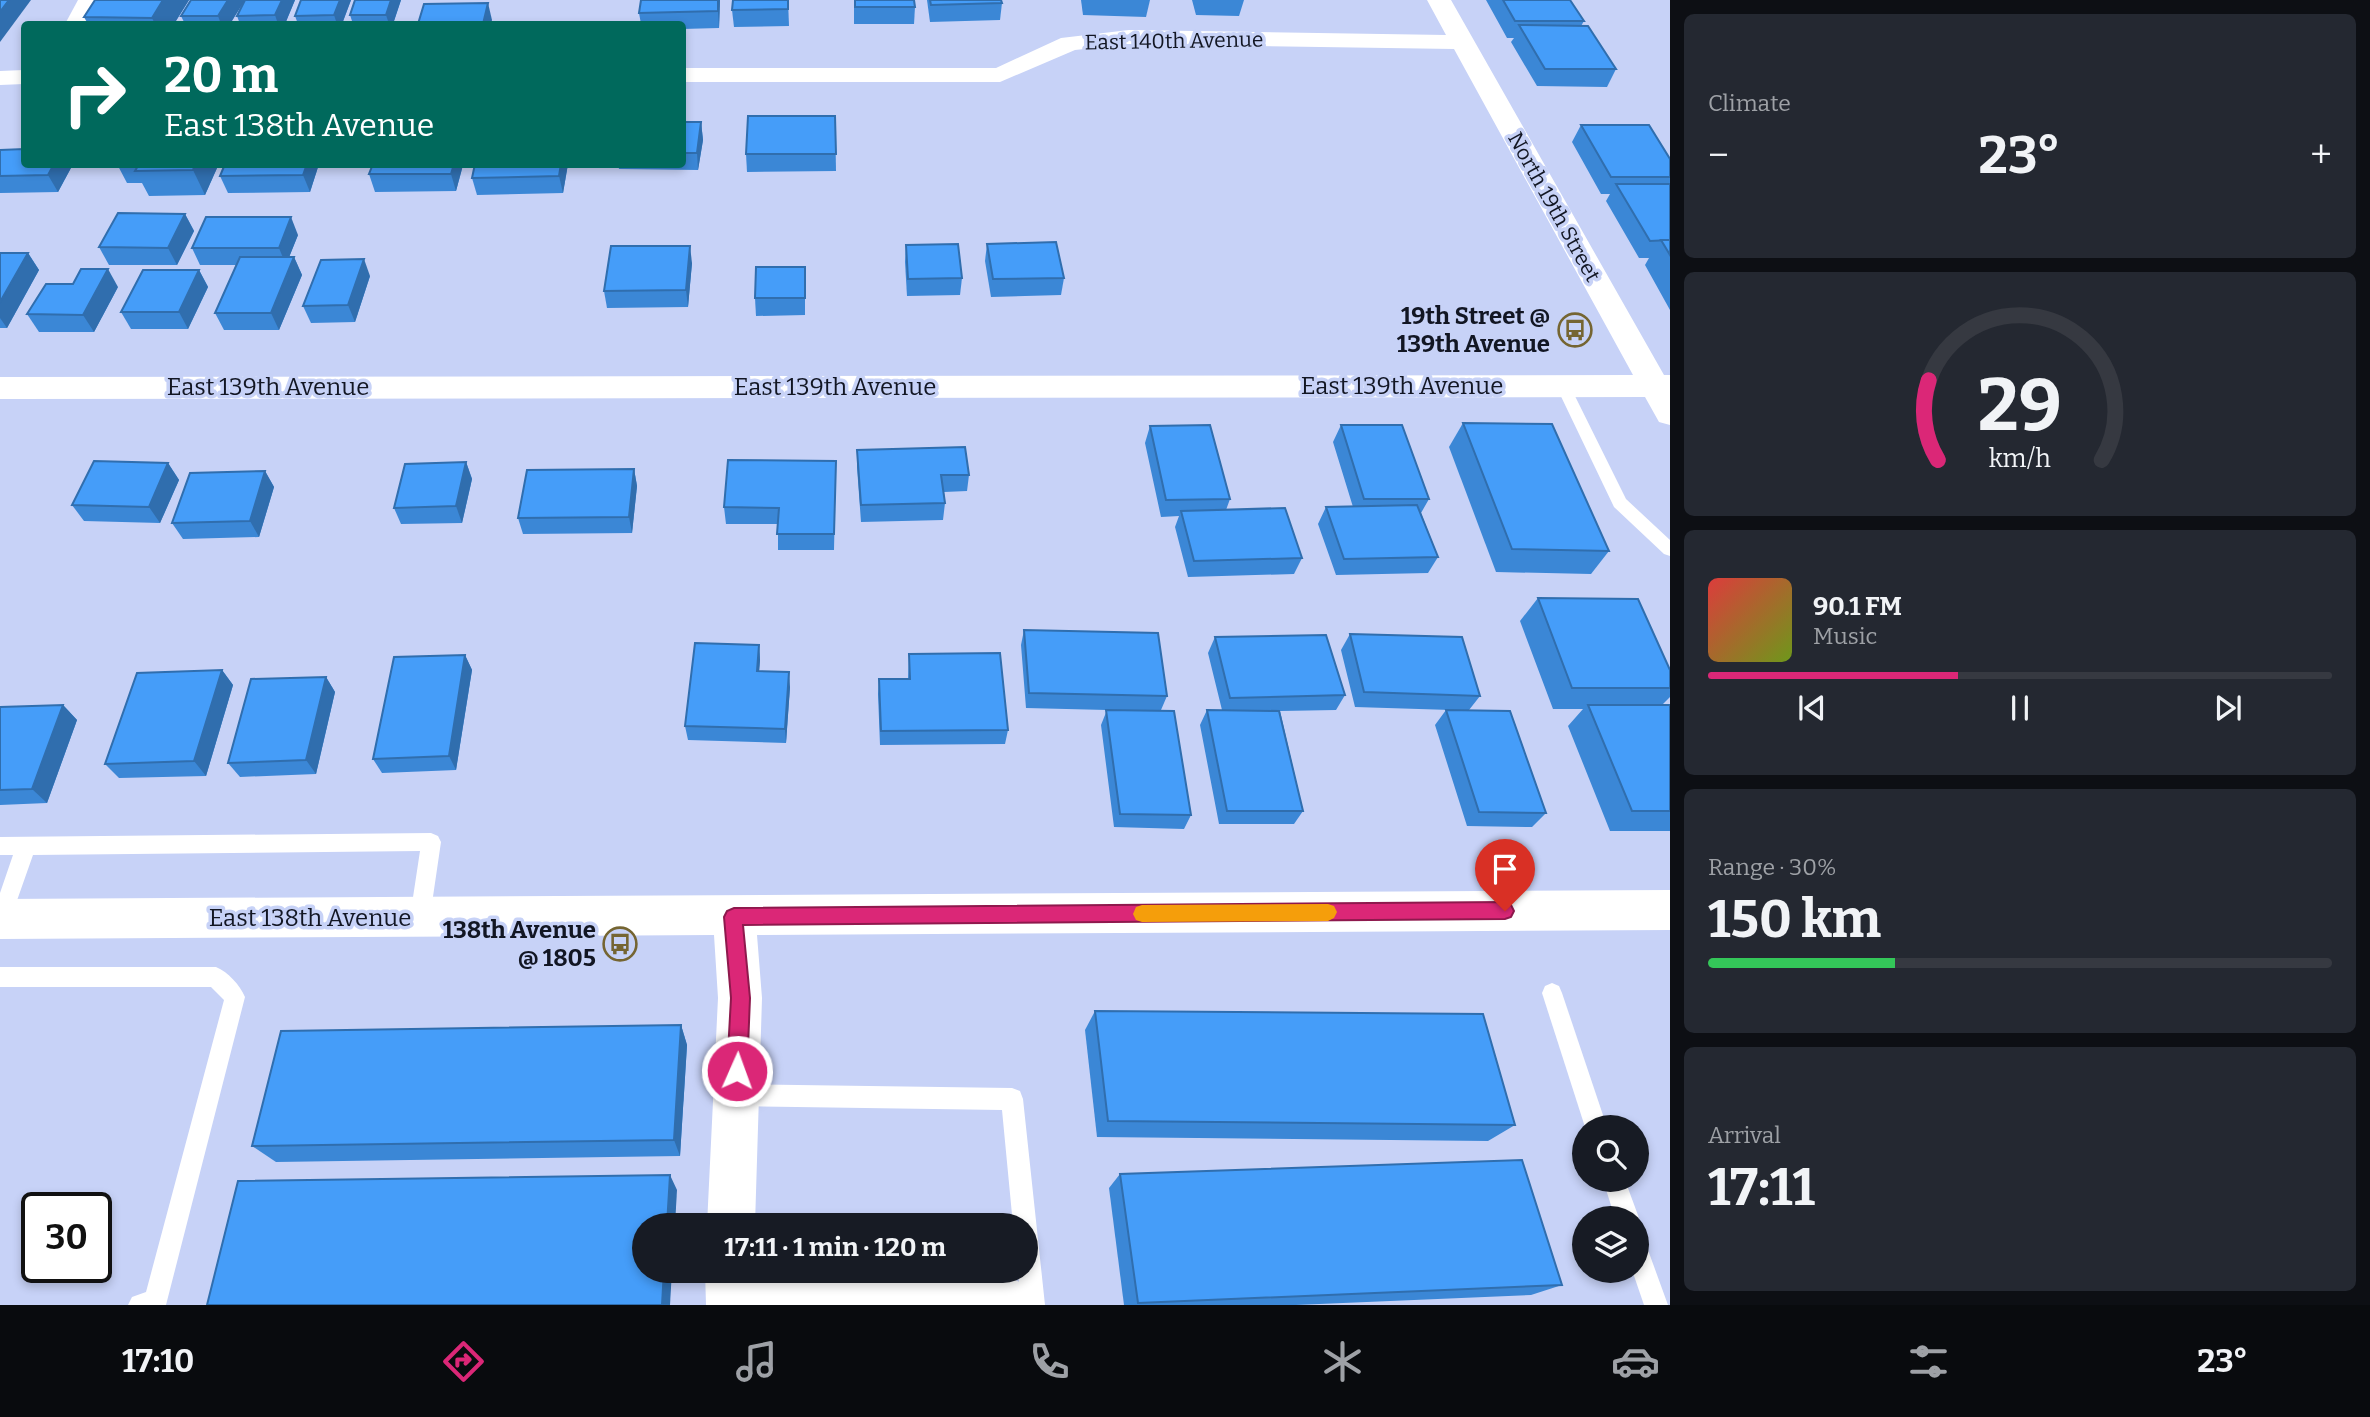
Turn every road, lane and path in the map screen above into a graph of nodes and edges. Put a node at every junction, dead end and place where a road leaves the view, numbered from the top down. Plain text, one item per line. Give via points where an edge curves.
1 (90, 0) edge
2 (1439, 0) edge
3 (78, 21) edge
4 (1462, 42) junction
5 (686, 75) edge
6 (0, 78) edge
7 (21, 78) edge
8 (1563, 386) junction
9 (1662, 386) edge
10 (0, 388) edge
11 (1670, 414) edge
12 (1670, 550) edge
13 (0, 846) edge
14 (26, 846) junction
15 (1670, 909) edge
16 (734, 917) junction
17 (420, 918) junction
18 (0, 919) edge
19 (0, 977) edge
20 (1552, 993) dead end
21 (736, 1095) junction
22 (1592, 1115) edge
23 (731, 1213) edge
24 (1024, 1213) edge
25 (730, 1283) edge
26 (1030, 1283) edge
27 (1648, 1283) edge
28 (140, 1305) edge
29 (1015, 1305) edge
30 (1032, 1305) edge
31 (1656, 1305) edge

1 - 3 street
2 - 4 street, North 19th Street
4 - 5 street, East 140th Avenue via 1129,37 1070,43 1000,75
4 - 9 street, North 19th Street
6 - 7 street
8 - 9 street, East 139th Avenue
8 - 10 street, East 139th Avenue
8 - 12 lane via 1620,503
9 - 11 street, North 19th Street
13 - 14 lane
14 - 17 lane via 431,842
14 - 18 lane
15 - 16 street, East 138th Avenue
16 - 17 street, East 138th Avenue
16 - 21 street via 740,998
17 - 18 street, East 138th Avenue
19 - 28 lane via 216,977 235,997 155,1302
20 - 22 lane
21 - 23 street
21 - 24 lane via 1013,1099
25 - 29 street via 729,1300
26 - 30 lane
27 - 31 lane

